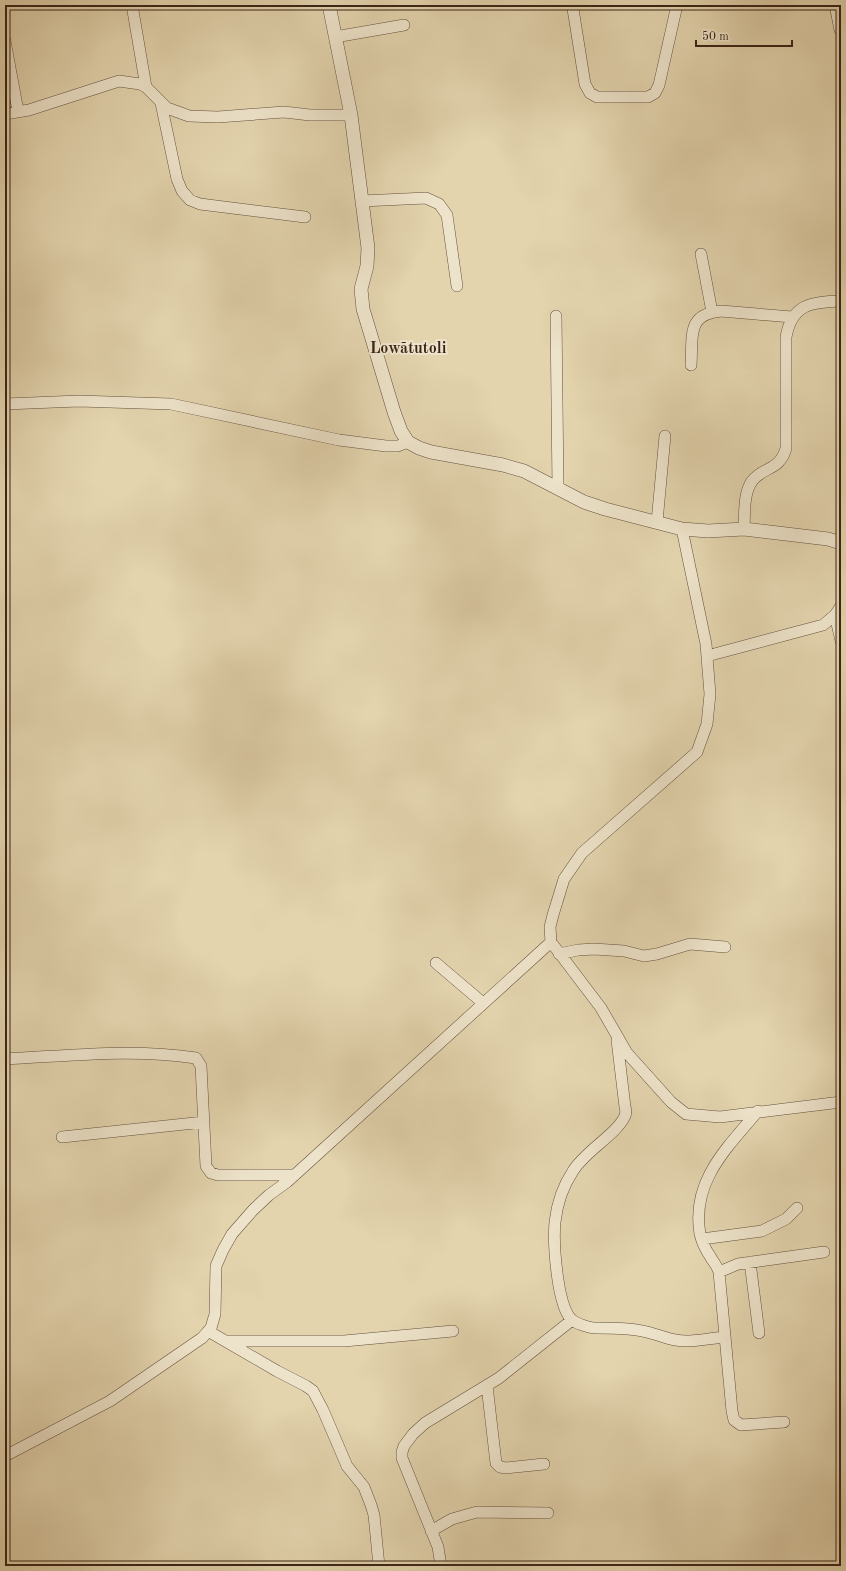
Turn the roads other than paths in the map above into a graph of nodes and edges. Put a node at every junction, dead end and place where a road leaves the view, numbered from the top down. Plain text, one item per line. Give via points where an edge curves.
1 (132, 5) edge
2 (329, 5) edge
3 (677, 5) edge
4 (835, 5) edge
5 (573, 9) dead end
6 (404, 25) dead end
7 (840, 30) edge
8 (336, 37) junction
9 (5, 41) edge
10 (146, 87) junction
11 (162, 103) junction
12 (18, 112) junction
13 (5, 114) edge
14 (351, 115) junction
15 (362, 201) junction
16 (305, 217) dead end
17 (701, 254) dead end
18 (457, 286) dead end
19 (841, 301) edge
20 (712, 312) junction
21 (556, 316) dead end
22 (792, 317) junction
23 (691, 365) dead end
24 (5, 404) edge
25 (665, 436) dead end
26 (408, 442) junction
27 (558, 488) junction
28 (656, 522) junction
29 (682, 529) junction
30 (744, 529) junction
31 (841, 542) edge
32 (838, 610) edge
33 (841, 641) edge
34 (707, 656) junction
35 (551, 942) junction
36 (725, 947) dead end
37 (559, 954) junction
38 (436, 963) dead end
39 (483, 1003) junction
40 (617, 1035) junction
41 (5, 1059) edge
42 (841, 1102) edge
43 (758, 1112) junction
44 (204, 1122) junction
45 (62, 1137) dead end
46 (295, 1175) junction
47 (797, 1208) dead end
48 (702, 1239) junction
49 (824, 1252) dead end
50 (750, 1262) junction
51 (719, 1272) junction
52 (572, 1320) junction
53 (208, 1331) junction
54 (453, 1331) dead end
55 (759, 1332) dead end
56 (725, 1337) junction
57 (224, 1341) junction
58 (487, 1386) junction
59 (784, 1422) dead end
60 (5, 1456) edge
61 (544, 1464) dead end
62 (548, 1513) dead end
63 (432, 1531) junction
64 (379, 1566) edge
65 (441, 1566) edge

1 - 10 street
2 - 8 street
3 - 5 street via 659,85 655,93 648,97 597,97 590,93 585,84
4 - 7 street
6 - 8 street
8 - 14 street
9 - 12 street
10 - 11 street
10 - 12 street via 119,81
11 - 14 street via 178,113 189,116 218,117 284,112
11 - 16 street via 178,179 182,191 190,200 200,204
12 - 13 street
14 - 15 street
15 - 18 street via 426,198 439,204 447,215
15 - 26 street via 368,248 367,266 361,289 363,309 394,412
17 - 20 street
19 - 22 street via 822,301 806,306
20 - 22 street
20 - 23 street via 697,320 694,327
21 - 27 street
22 - 30 street via 786,337 786,448 779,462 752,481 746,492
24 - 26 street via 79,401 170,404 339,440 386,446 398,446
25 - 28 street
26 - 27 street via 431,452 524,471
27 - 28 street via 591,505
28 - 29 street
29 - 30 street
29 - 34 street
30 - 31 street
32 - 33 street
32 - 34 street via 823,625
34 - 35 street via 710,694 707,724 697,752 582,853 564,879 550,927
35 - 37 street
35 - 39 street
36 - 37 street via 690,944 644,956 624,951 594,949
37 - 40 street via 601,1008
38 - 39 street
39 - 46 street
40 - 43 street via 627,1052 671,1102 686,1114 720,1117
40 - 52 street via 626,1113 616,1127 572,1171 560,1199 555,1222 558,1281 563,1306
41 - 44 street via 136,1053 196,1058 201,1066
42 - 43 street
43 - 48 street via 723,1154 705,1181 699,1209
44 - 45 street
44 - 46 street via 206,1166 210,1173
46 - 53 street via 253,1210 229,1239 216,1266 215,1314
47 - 48 street via 786,1219 762,1231
48 - 51 street
49 - 50 street
50 - 51 street
50 - 55 street
51 - 56 street
52 - 56 street via 591,1328 625,1328 669,1340
52 - 58 street
53 - 57 street
53 - 60 street via 202,1338 110,1401
54 - 57 street via 344,1340
56 - 59 street via 734,1420 742,1425
57 - 64 street via 313,1391 347,1466 364,1487 371,1505
58 - 61 street via 496,1463 506,1468
58 - 63 street via 425,1424 404,1446 402,1458
62 - 63 street via 477,1512 452,1519
63 - 65 street

